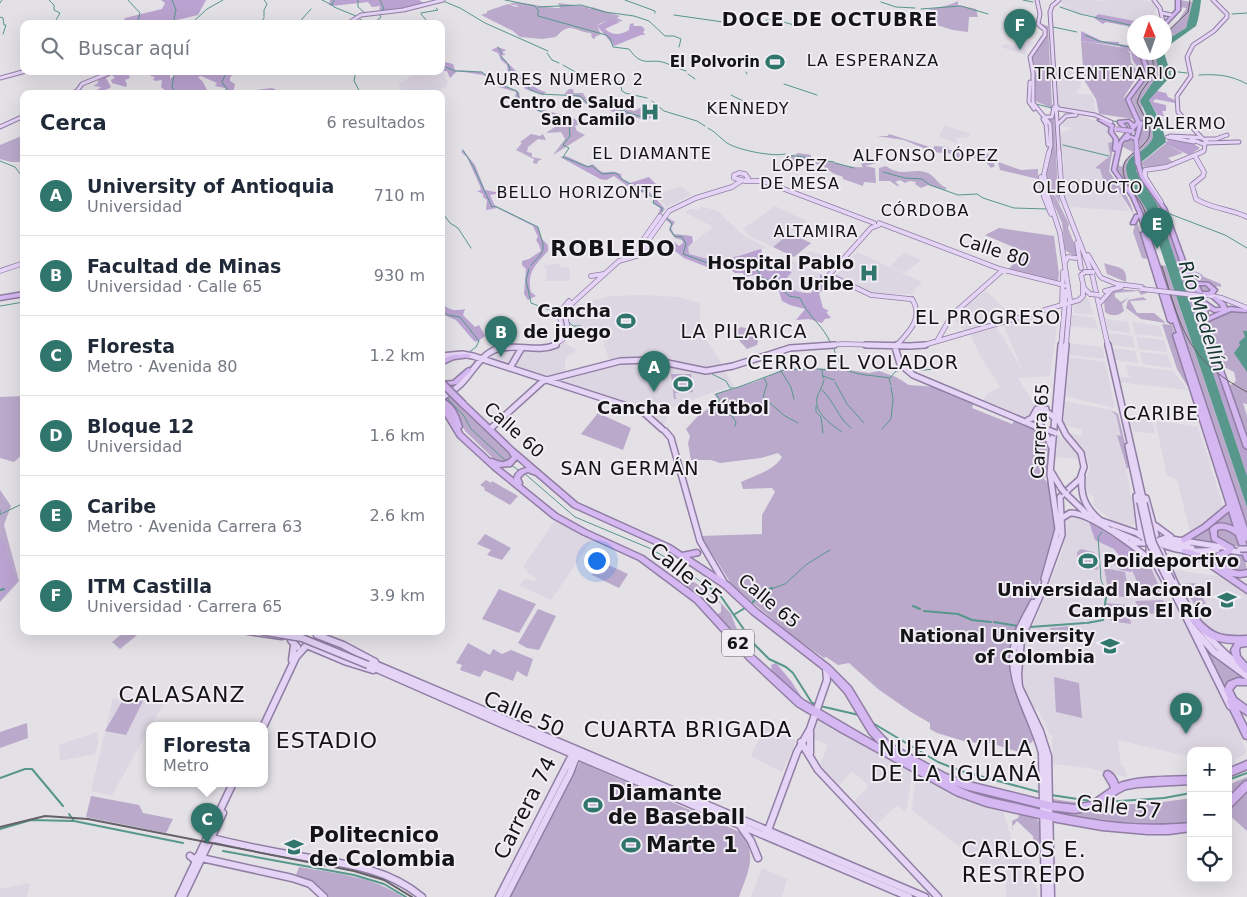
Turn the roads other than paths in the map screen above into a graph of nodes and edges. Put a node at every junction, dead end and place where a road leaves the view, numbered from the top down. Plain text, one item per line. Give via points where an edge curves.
1 (444, 0) edge
2 (1036, 0) edge
3 (1058, 0) edge
4 (1154, 0) edge
5 (1177, 0) edge
6 (1212, 0) edge
7 (1161, 13) joint
8 (1171, 15) joint
9 (1172, 16) edge
10 (353, 20) edge
11 (1038, 24) junction
12 (1045, 28) junction
13 (1144, 60) edge
14 (1145, 60) edge
15 (1037, 70) dead end
16 (20, 73) edge
17 (1032, 73) junction
18 (104, 75) edge
19 (0, 78) edge
20 (77, 90) edge
21 (1055, 106) junction
22 (1043, 115) junction
23 (20, 118) edge
24 (1094, 118) dead end
25 (1100, 120) dead end
26 (1111, 122) dead end
27 (1058, 124) junction
28 (1190, 124) junction
29 (0, 127) edge
30 (1125, 127) dead end
31 (1132, 127) junction
32 (1114, 129) junction
33 (1193, 131) junction
34 (1047, 132) junction
35 (1227, 135) dead end
36 (1185, 136) junction
37 (1137, 137) junction
38 (1193, 137) junction
39 (1204, 141) junction
40 (1051, 142) junction
41 (1239, 142) dead end
42 (1121, 143) junction
43 (1196, 143) junction
44 (1115, 150) junction
45 (1196, 156) junction
46 (1138, 163) junction
47 (1150, 168) junction
48 (739, 170) dead end
49 (730, 172) dead end
50 (748, 175) junction
51 (758, 177) junction
52 (743, 181) junction
53 (734, 182) junction
54 (766, 182) junction
55 (681, 204) junction
56 (1162, 205) junction
57 (1137, 216) junction
58 (1247, 218) edge
59 (876, 223) junction
60 (1133, 223) dead end
61 (1078, 242) junction
62 (645, 244) junction
63 (859, 244) junction
64 (1076, 258) dead end
65 (1065, 262) junction
66 (20, 264) edge
67 (1081, 268) dead end
68 (1003, 270) junction
69 (0, 271) edge
70 (830, 274) junction
71 (597, 275) junction
72 (1101, 277) junction
73 (1188, 277) junction
74 (848, 284) junction
75 (1065, 286) junction
76 (1083, 286) junction
77 (1196, 286) junction
78 (1117, 287) junction
79 (1142, 288) junction
80 (1105, 291) junction
81 (20, 294) edge
82 (0, 297) edge
83 (1202, 297) junction
84 (1215, 298) junction
85 (912, 299) junction
86 (1066, 300) junction
87 (574, 301) junction
88 (1101, 302) dead end
89 (1247, 310) edge
90 (562, 311) junction
91 (1172, 316) junction
92 (1205, 321) junction
93 (942, 336) junction
94 (900, 346) junction
95 (527, 348) junction
96 (520, 350) junction
97 (469, 356) joint
98 (445, 359) edge
99 (482, 360) junction
100 (510, 368) junction
101 (470, 370) junction
102 (571, 374) junction
103 (548, 379) junction
104 (445, 383) edge
105 (564, 384) junction
106 (445, 387) edge
107 (445, 396) edge
108 (445, 396) edge
109 (445, 397) edge
110 (445, 398) edge
111 (445, 400) edge
112 (978, 400) junction
113 (1043, 410) junction
114 (1055, 412) junction
115 (1055, 418) junction
116 (1028, 420) junction
117 (1041, 427) junction
118 (490, 429) junction
119 (1072, 442) junction
120 (1247, 447) edge
121 (1052, 449) junction
122 (476, 450) junction
123 (513, 453) junction
124 (488, 457) junction
125 (1050, 468) junction
126 (1082, 475) junction
127 (544, 478) junction
128 (1138, 486) junction
129 (526, 490) junction
130 (1231, 504) junction
131 (1062, 518) junction
132 (1098, 521) junction
133 (1139, 525) junction
134 (1154, 526) junction
135 (1124, 528) junction
136 (1244, 536) edge
137 (1173, 538) junction
138 (1139, 539) junction
139 (1184, 540) junction
140 (1124, 541) junction
141 (1152, 542) junction
142 (1164, 543) junction
143 (1225, 549) junction
144 (1181, 550) junction
145 (1244, 551) edge
146 (697, 553) dead end
147 (682, 555) junction
148 (1151, 557) junction
149 (1247, 558) edge
150 (1167, 560) junction
151 (1156, 565) junction
152 (1247, 573) edge
153 (726, 585) junction
154 (1247, 590) edge
155 (1179, 598) junction
156 (1182, 612) junction
157 (1192, 617) junction
158 (267, 635) edge
159 (284, 635) edge
160 (294, 635) edge
161 (298, 635) edge
162 (316, 635) edge
163 (318, 635) edge
164 (1247, 639) edge
165 (293, 643) junction
166 (1247, 643) edge
167 (307, 647) junction
168 (369, 664) junction
169 (826, 667) junction
170 (380, 669) junction
171 (1247, 671) edge
172 (1247, 676) edge
173 (846, 682) dead end
174 (1247, 682) edge
175 (848, 690) junction
176 (1228, 692) junction
177 (816, 711) junction
178 (1247, 711) edge
179 (263, 722) edge
180 (264, 722) edge
181 (810, 729) junction
182 (1247, 735) edge
183 (1247, 741) edge
184 (801, 742) junction
185 (885, 747) junction
186 (797, 752) junction
187 (575, 754) junction
188 (810, 756) junction
189 (1247, 765) edge
190 (1232, 771) edge
191 (1108, 775) dead end
192 (1047, 778) junction
193 (1187, 780) edge
194 (1247, 785) edge
195 (233, 787) edge
196 (1115, 790) junction
197 (1232, 800) edge
198 (1047, 803) junction
199 (1046, 819) junction
200 (738, 824) junction
201 (1187, 828) edge
202 (537, 830) junction
203 (767, 832) junction
204 (209, 837) junction
205 (196, 858) junction
206 (758, 858) dead end
207 (179, 897) edge
208 (183, 897) edge
209 (324, 897) edge
210 (422, 897) edge
211 (499, 897) edge
212 (506, 897) edge
213 (909, 897) edge
214 (925, 897) edge
215 (938, 897) edge
216 (1045, 897) edge
217 (1051, 897) edge

1 - 10 main road
2 - 11 main road via 1040,14
2 - 12 main road via 1036,24
3 - 12 main road via 1049,8
3 - 21 main road via 1050,12
4 - 7 main road
5 - 8 highway
5 - 9 highway via 1178,10
6 - 28 main road via 1227,17 1214,31 1193,45 1187,57 1191,73 1177,98 1178,112
7 - 8 main road
11 - 12 main road
11 - 12 main road
12 - 17 main road, Carrera 65 via 1044,38 1030,56
12 - 21 main road
13 - 31 highway via 1148,72 1128,100
14 - 37 highway via 1150,73 1131,99 1141,121
15 - 17 main road
16 - 19 main road
17 - 22 main road, Carrera 65 via 1034,103
17 - 34 main road, Carrera 65 via 1029,102 1045,122
18 - 20 main road via 82,84
21 - 22 main road via 1052,117
21 - 26 main road
21 - 27 main road
21 - 61 main road via 1060,195
22 - 40 main road, Carrera 65 via 1050,123
23 - 29 main road
24 - 27 main road via 1072,115
25 - 32 highway
27 - 61 main road via 1062,197
28 - 33 main road
28 - 39 main road
30 - 31 highway via 1120,123 1125,120
31 - 32 highway via 1116,135
31 - 37 highway via 1132,137
31 - 42 highway
31 - 42 highway via 1136,125
31 - 44 highway
32 - 44 highway via 1111,132 1116,140
33 - 36 main road
33 - 38 main road
34 - 40 main road, Carrera 65
34 - 75 main road via 1048,146 1041,174 1044,196 1057,230
35 - 39 main road
36 - 38 main road
36 - 43 main road via 1168,136
37 - 46 highway, bridge
38 - 39 main road
38 - 43 main road via 1191,140
39 - 41 main road
39 - 43 main road
39 - 45 main road via 1204,150
40 - 65 main road, Carrera 65 via 1044,173
42 - 91 highway via 1114,172 1140,211
43 - 45 main road via 1203,149
44 - 57 highway via 1111,170 1129,196
45 - 47 main road via 1162,168
45 - 58 main road via 1204,172 1192,185 1196,199 1208,207 1235,212
46 - 47 main road
46 - 56 highway via 1141,174
47 - 56 main road via 1144,170 1144,175
48 - 51 main road
49 - 53 main road
50 - 51 main road, Calle 80
50 - 52 main road
50 - 53 main road via 738,173 734,175
51 - 59 main road, Calle 80
52 - 53 main road
52 - 54 main road
53 - 54 main road
53 - 55 main road
54 - 59 main road via 870,224
55 - 62 main road via 666,214
55 - 62 main road via 662,214
56 - 73 highway
57 - 60 highway
57 - 91 highway
59 - 63 main road
59 - 63 main road
59 - 68 main road, Calle 80
61 - 67 main road
61 - 72 main road
61 - 128 main road via 1093,278
62 - 71 main road via 638,253 618,258
63 - 70 main road
64 - 65 main road via 1068,257
65 - 75 main road, Carrera 65
66 - 69 main road
68 - 75 main road, Calle 80
68 - 93 main road via 955,312
70 - 74 main road
70 - 74 main road
71 - 87 main road
71 - 87 main road
72 - 76 main road, bridge via 1085,272 1081,274
72 - 79 main road via 1119,285
72 - 80 main road via 1106,285
73 - 77 highway
73 - 92 highway
74 - 85 main road via 872,294
74 - 85 main road via 871,295
75 - 86 main road, Carrera 65
76 - 80 main road, bridge via 1090,294 1099,295
76 - 86 main road via 1083,296 1079,300
77 - 83 highway
77 - 83 highway via 1198,283 1206,284 1214,290
78 - 79 main road
78 - 80 main road
78 - 88 main road
79 - 83 main road, bridge
81 - 82 highway
83 - 84 main road
83 - 84 highway via 1211,309 1224,309
83 - 89 main road via 1222,298
83 - 92 highway
84 - 89 main road
85 - 94 main road via 918,319
85 - 94 main road via 919,308 920,319
86 - 93 main road
86 - 114 main road, Carrera 65 via 1057,356
86 - 119 main road, Carrera 65 via 1059,418 1063,431
87 - 90 main road
89 - 92 highway via 1230,309
90 - 95 main road via 559,318 563,331 559,339 545,347
90 - 96 main road via 568,328 563,340 535,350
91 - 130 highway via 1196,404
91 - 136 highway
92 - 120 highway
93 - 94 main road via 921,346
94 - 102 main road via 827,344 786,348 733,366 706,371 641,359
94 - 112 main road via 898,357 906,370
95 - 96 main road
95 - 99 main road via 501,346 487,351
96 - 99 main road via 500,349
96 - 100 main road
97 - 98 highway
97 - 99 main road
99 - 100 main road, Calle 65
99 - 101 main road
99 - 107 main road
100 - 103 main road, Calle 65
101 - 104 highway via 454,383
101 - 108 main road
102 - 103 main road
102 - 105 main road via 562,380
103 - 105 main road, Calle 65
103 - 118 main road
105 - 153 main road, Calle 65 via 642,411 671,438 700,542
106 - 118 highway, Calle 60 / 62, bridge
109 - 118 highway via 454,393 478,413
110 - 124 highway via 462,433
111 - 122 highway via 455,433
112 - 116 main road
112 - 121 main road via 1038,427 1046,434
113 - 114 main road
113 - 115 main road
113 - 116 main road via 1037,408
113 - 117 main road via 1035,417
114 - 115 main road, Carrera 65
115 - 121 main road, Carrera 65
116 - 117 main road
117 - 119 main road, bridge
118 - 123 highway, Calle 60 / 62
119 - 126 main road, Carrera 65 via 1084,459
121 - 125 main road, Carrera 65
122 - 124 highway
122 - 129 highway, 62
123 - 124 highway via 512,462 501,465
123 - 127 highway, Calle 60 / 62
125 - 132 main road via 1063,490
125 - 192 main road, Carrera 65 via 1057,534 1037,596 1017,635 1013,666 1015,687 1038,738
126 - 131 main road, Carrera 65 via 1077,483 1061,494
126 - 132 main road via 1083,500
127 - 129 highway via 529,470 520,473 517,480
127 - 147 highway, Calle 60 / 62 via 579,507
128 - 133 main road
128 - 134 main road
128 - 155 main road, bridge via 1153,542
129 - 177 highway, Calle 55 / 62 via 555,516 641,558 698,600 764,671 796,700
130 - 136 highway
130 - 139 highway via 1213,521
131 - 132 main road via 1067,513 1074,513
131 - 192 main road, Carrera 65 via 1062,535 1018,653 1018,684 1045,743
132 - 135 main road
132 - 138 main road
132 - 140 main road
133 - 134 main road via 1149,532 1153,532
133 - 135 main road
133 - 141 main road
134 - 137 main road
134 - 141 main road via 1156,535
135 - 138 main road
136 - 143 highway via 1227,526 1213,529 1214,538
136 - 149 highway
137 - 139 main road
137 - 142 main road
138 - 140 main road
138 - 141 main road
138 - 141 main road
139 - 143 main road
140 - 151 main road
141 - 142 main road
141 - 142 main road
141 - 148 main road via 1148,549
141 - 150 main road
142 - 143 main road
142 - 144 main road
143 - 144 main road
143 - 145 main road
143 - 152 highway via 1220,555 1220,564 1232,574
144 - 150 main road
144 - 154 highway via 1195,554
146 - 147 highway
147 - 153 highway, Calle 60 / 62
148 - 150 main road via 1156,551
148 - 151 main road
150 - 155 main road
151 - 155 main road
153 - 169 highway, Calle 65 / 62
155 - 156 main road
155 - 157 main road
156 - 172 main road via 1209,647
156 - 183 main road
157 - 164 highway via 1214,637
157 - 171 main road via 1215,647
158 - 165 main road via 283,636
159 - 168 main road, Calle 50, bridge via 302,638
160 - 165 main road
161 - 168 main road, Calle 50, bridge
162 - 167 main road
163 - 170 main road via 356,650
165 - 167 main road
165 - 179 main road via 292,660
166 - 171 highway via 1238,644 1234,650
167 - 170 main road via 317,647 351,664
167 - 180 main road via 296,657
168 - 170 main road, Calle 50
169 - 175 highway, Calle 57 / 62
169 - 177 main road via 827,680
170 - 187 main road, Calle 50
173 - 175 highway
174 - 176 highway via 1232,683
175 - 185 highway, Calle 57 / 62
176 - 178 highway via 1235,703
176 - 182 highway
177 - 181 main road
177 - 185 highway, Calle 55 / 62
181 - 184 main road
181 - 188 main road
184 - 186 main road
184 - 188 main road
185 - 198 highway, Calle 57 / 62 via 958,783
185 - 199 highway, Calle 55 / 62 via 970,796
186 - 188 main road
186 - 203 main road
187 - 200 main road, Calle 50
187 - 202 main road, Carrera 74
187 - 203 main road, Calle 50
188 - 215 main road via 818,770
189 - 190 highway
191 - 196 highway
192 - 198 main road, Carrera 65
193 - 196 highway, 62 via 1138,783
194 - 197 highway
195 - 204 main road
196 - 198 highway, Calle 57 / 62 via 1084,809
198 - 199 main road, Carrera 65
199 - 201 highway, Calle 57 via 1145,830
199 - 216 main road, Carrera 65
199 - 217 main road, Carrera 65
200 - 203 main road, Calle 50
200 - 206 main road via 751,841
202 - 211 main road, Carrera 74
202 - 212 main road, Carrera 74
203 - 213 main road, Calle 50
203 - 214 main road, Calle 50
204 - 205 main road
204 - 210 main road via 388,875
205 - 207 main road
205 - 208 main road
205 - 209 main road via 292,878 310,884

